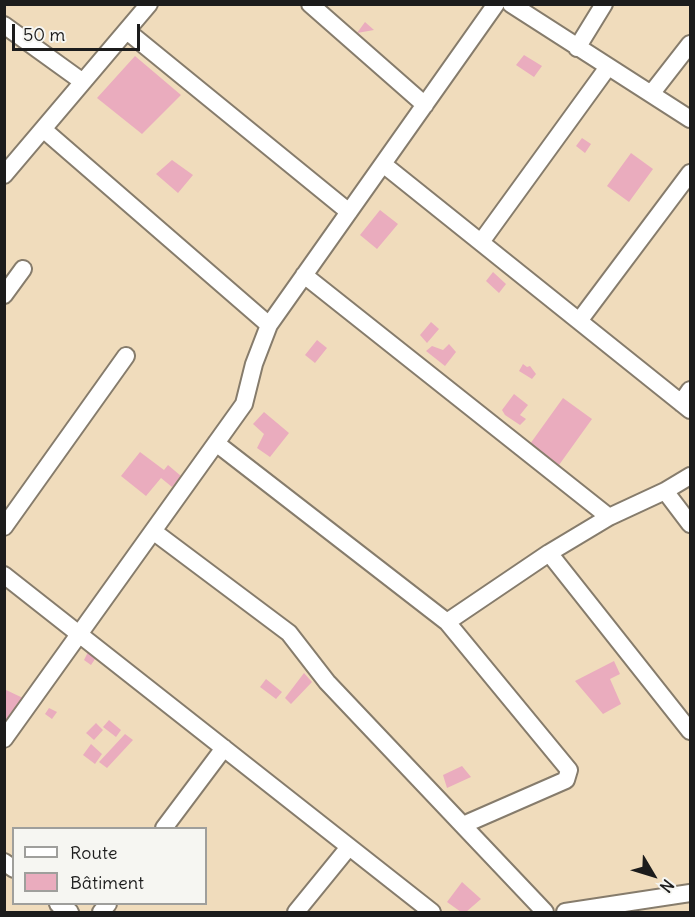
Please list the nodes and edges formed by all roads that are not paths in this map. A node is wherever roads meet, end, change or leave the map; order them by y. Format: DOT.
graph roads {
  1 [pos="149,4"];
  2 [pos="310,4"];
  3 [pos="496,4"];
  4 [pos="511,4"];
  5 [pos="604,4"];
  6 [pos="4,25"];
  7 [pos="127,31"];
  8 [pos="690,44"];
  9 [pos="578,48"];
  10 [pos="608,67"];
  11 [pos="83,82"];
  12 [pos="651,94"];
  13 [pos="425,105"];
  14 [pos="690,119"];
  15 [pos="44,129"];
  16 [pos="383,164"];
  17 [pos="690,173"];
  18 [pos="4,175"];
  19 [pos="349,212"];
  20 [pos="481,242"];
  21 [pos="23,269"];
  22 [pos="304,275"];
  23 [pos="4,295"];
  24 [pos="579,321"];
  25 [pos="268,325"];
  26 [pos="126,356"];
  27 [pos="687,401"];
  28 [pos="216,443"];
  29 [pos="690,476"];
  30 [pos="665,491"];
  31 [pos="609,517"];
  32 [pos="690,524"];
  33 [pos="4,527"];
  34 [pos="153,531"];
  35 [pos="549,553"];
  36 [pos="4,575"];
  37 [pos="447,622"];
  38 [pos="80,634"];
  39 [pos="690,731"];
  40 [pos="4,739"];
  41 [pos="224,748"];
  42 [pos="463,825"];
  43 [pos="165,827"];
  44 [pos="349,847"];
  45 [pos="690,893"];
  46 [pos="576,911"];
  47 [pos="296,912"];
  48 [pos="432,912"];
  49 [pos="545,912"];
  1 -- 7 [label="street"];
  2 -- 13 [label="street"];
  3 -- 13 [label="street"];
  4 -- 9 [label="street"];
  5 -- 9 [label="street"];
  6 -- 11 [label="street"];
  7 -- 11 [label="street"];
  7 -- 19 [label="street"];
  8 -- 12 [label="street"];
  9 -- 10 [label="street"];
  10 -- 12 [label="street"];
  10 -- 20 [label="street"];
  11 -- 15 [label="street"];
  12 -- 14 [label="street"];
  13 -- 16 [label="street"];
  15 -- 18 [label="street"];
  15 -- 25 [label="street"];
  16 -- 19 [label="street"];
  16 -- 20 [label="street"];
  17 -- 24 [label="street"];
  19 -- 22 [label="street"];
  20 -- 24 [label="street"];
  21 -- 23 [label="street"];
  22 -- 25 [label="street"];
  22 -- 31 [label="street"];
  24 -- 27 [label="street"];
  25 -- 28 [label="street"];
  26 -- 33 [label="street"];
  28 -- 34 [label="street"];
  28 -- 37 [label="street"];
  29 -- 30 [label="street"];
  30 -- 31 [label="street"];
  30 -- 32 [label="street"];
  31 -- 35 [label="street"];
  34 -- 38 [label="street"];
  34 -- 42 [label="street"];
  35 -- 37 [label="street"];
  35 -- 39 [label="street"];
  36 -- 38 [label="street"];
  37 -- 42 [label="street"];
  38 -- 40 [label="street"];
  38 -- 41 [label="street"];
  41 -- 43 [label="street"];
  41 -- 44 [label="street"];
  42 -- 49 [label="street"];
  44 -- 47 [label="street"];
  44 -- 48 [label="street"];
  45 -- 46 [label="street"];
}
